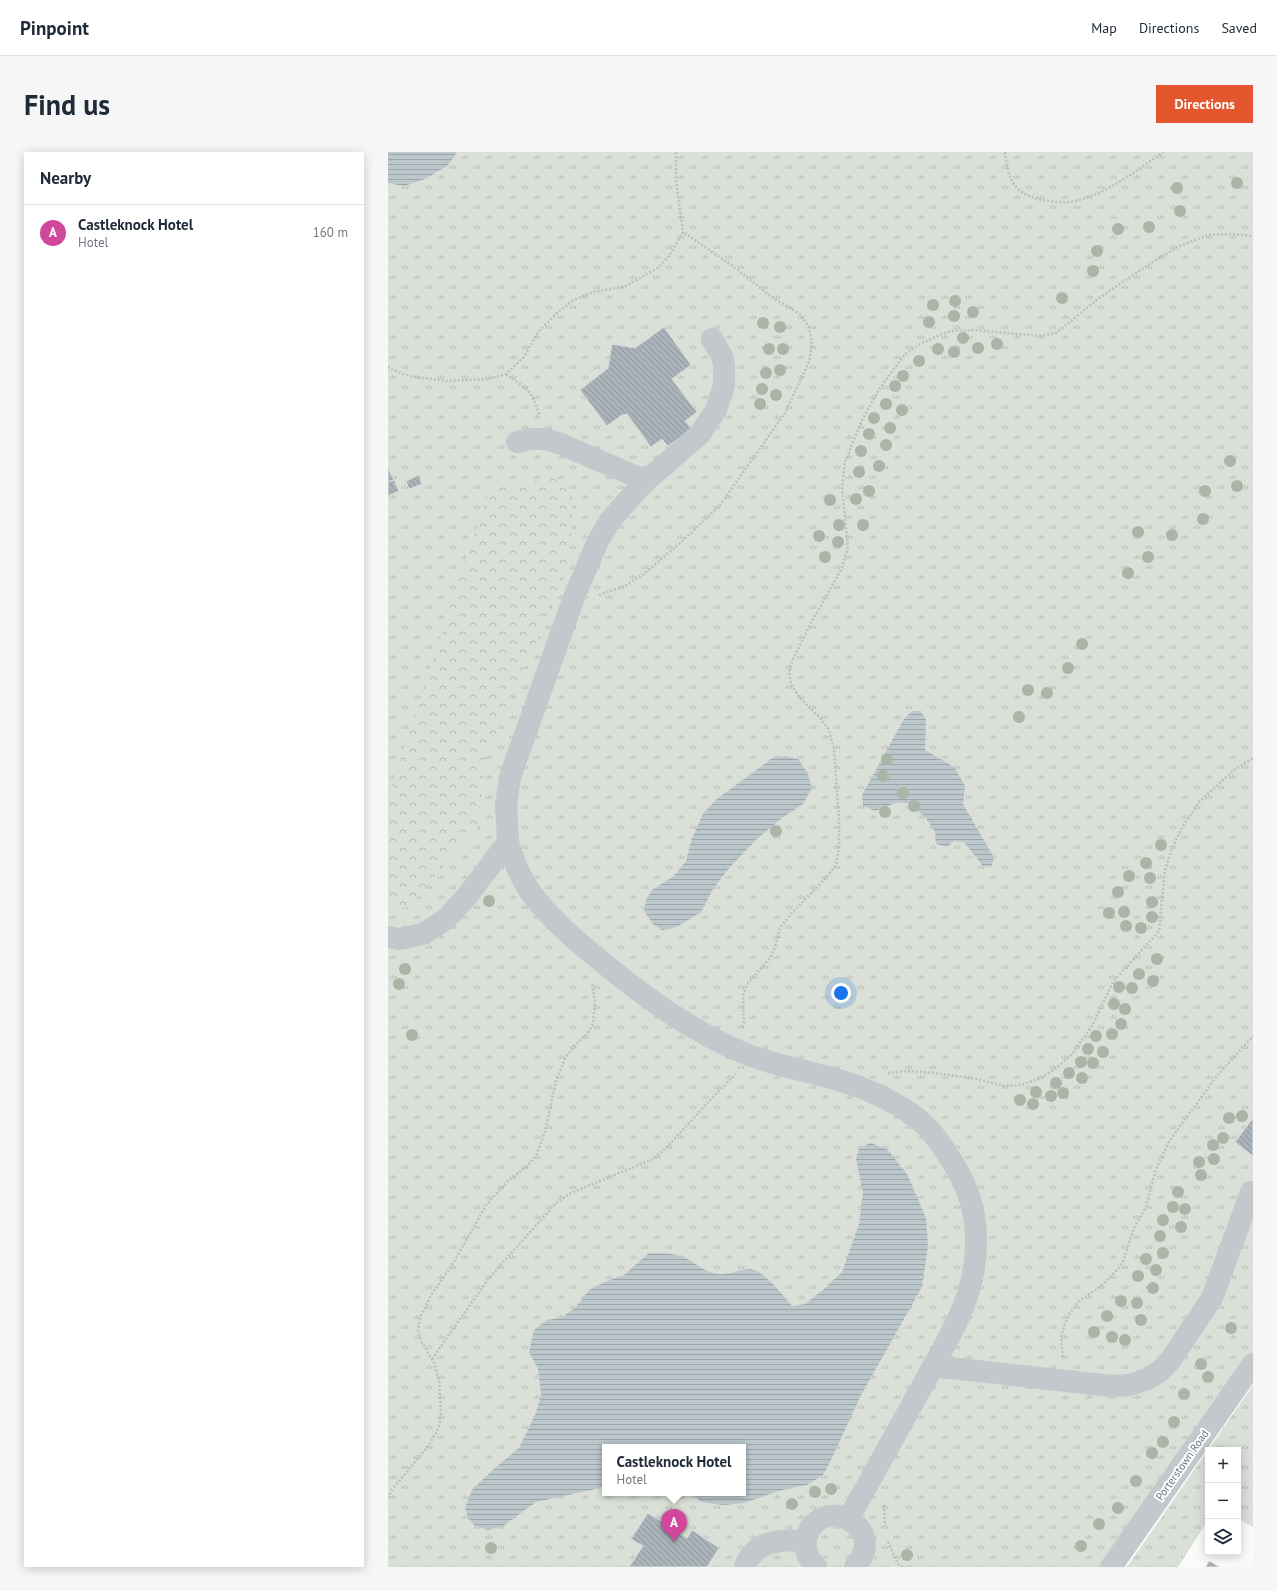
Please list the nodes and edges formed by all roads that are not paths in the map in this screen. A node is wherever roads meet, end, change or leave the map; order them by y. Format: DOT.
graph roads {
  1 [pos="712,338"];
  2 [pos="517,442"];
  3 [pos="646,481"];
  4 [pos="508,842"];
  5 [pos="388,937"];
  6 [pos="1251,1192"];
  7 [pos="1253,1364"];
  8 [pos="933,1366"];
  9 [pos="849,1518"];
  10 [pos="806,1542"];
  11 [pos="862,1565"];
  12 [pos="745,1567"];
  13 [pos="816,1567"];
  14 [pos="1112,1567"];
  1 -- 3 [label="street"];
  2 -- 3 [label="street"];
  3 -- 4 [label="street"];
  4 -- 5 [label="street"];
  4 -- 8 [label="street"];
  6 -- 8 [label="street"];
  7 -- 14 [label="street, Porterstown Road"];
  8 -- 9 [label="street"];
  9 -- 10 [label="street"];
  9 -- 11 [label="street"];
  10 -- 12 [label="street"];
  10 -- 13 [label="street"];
}
